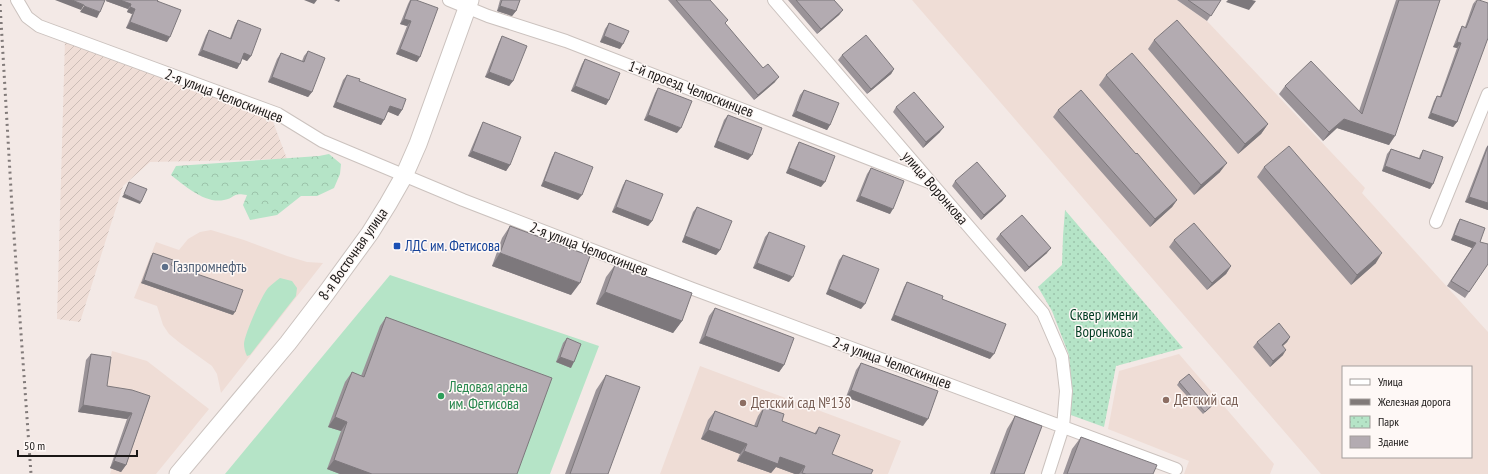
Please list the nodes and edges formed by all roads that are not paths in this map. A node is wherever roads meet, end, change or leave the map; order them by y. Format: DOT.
graph roads {
  1 [pos="449,0"];
  2 [pos="774,0"];
  3 [pos="17,1"];
  4 [pos="468,4"];
  5 [pos="1488,94"];
  6 [pos="404,176"];
  7 [pos="931,182"];
  8 [pos="1436,222"];
  9 [pos="1063,427"];
  10 [pos="1176,469"];
  11 [pos="178,474"];
  12 [pos="1048,474"];
  1 -- 4 [label="street, 1-й проезд Челюскинцев"];
  2 -- 7 [label="street, улица Воронкова"];
  3 -- 6 [label="street, 2-я улица Челюскинцев"];
  4 -- 6 [label="main road, 8-я Восточная улица"];
  4 -- 7 [label="street, 1-й проезд Челюскинцев"];
  5 -- 8 [label="street"];
  6 -- 9 [label="street, 2-я улица Челюскинцев"];
  6 -- 11 [label="main road, 8-я Восточная улица"];
  7 -- 9 [label="street, улица Воронкова"];
  9 -- 10 [label="street, 2-я улица Челюскинцев"];
  9 -- 12 [label="street, улица Воронкова"];
}
